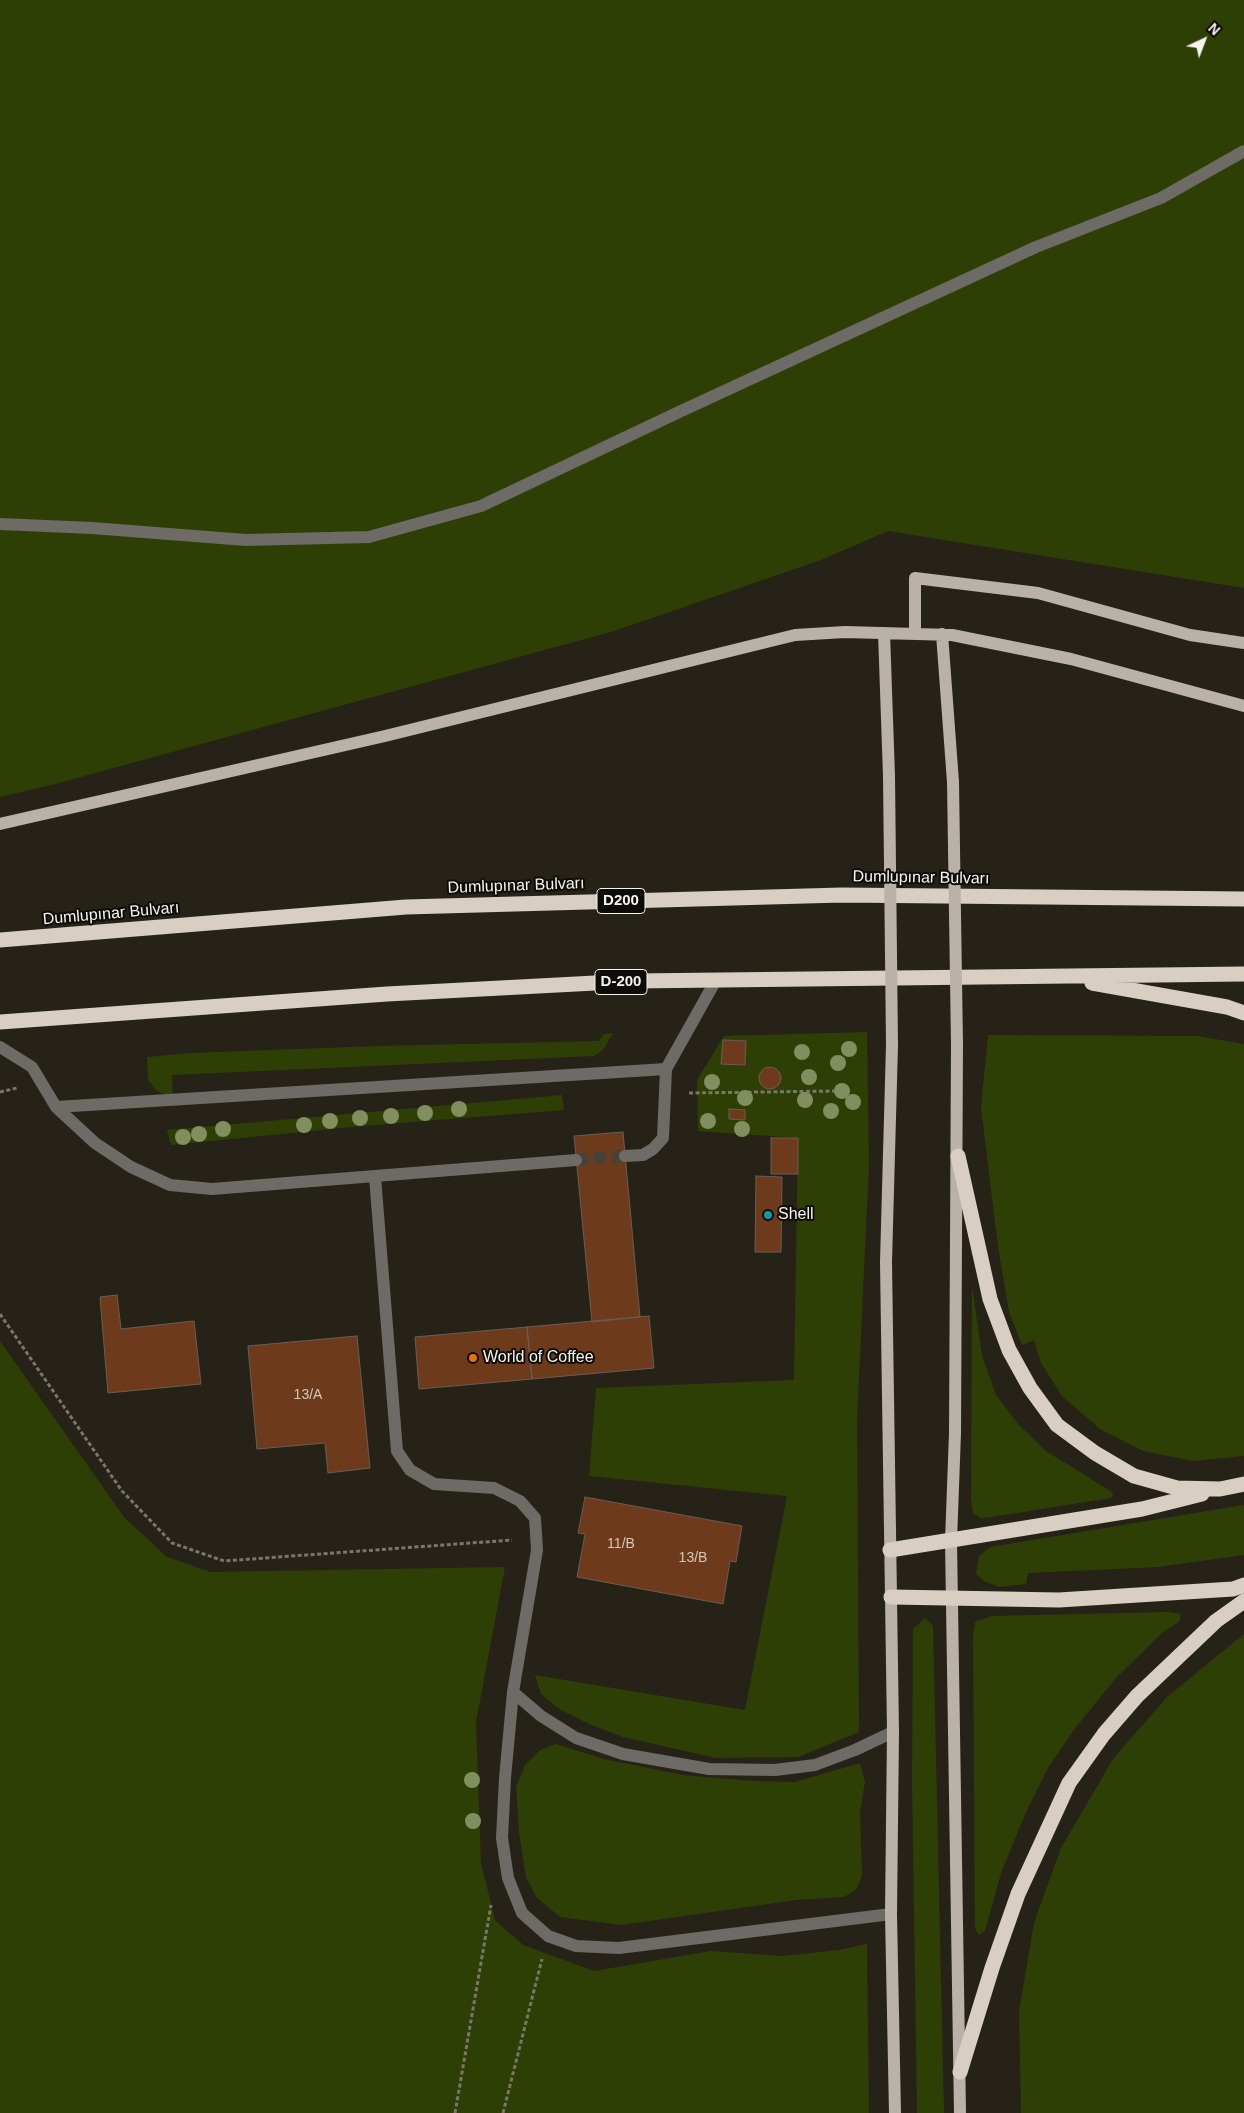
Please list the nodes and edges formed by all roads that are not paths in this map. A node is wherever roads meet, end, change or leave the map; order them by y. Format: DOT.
graph roads {
  1 [pos="1244,151"];
  2 [pos="0,524"];
  3 [pos="884,633"];
  4 [pos="914,633"];
  5 [pos="942,634"];
  6 [pos="1244,643"];
  7 [pos="1244,706"];
  8 [pos="0,824"];
  9 [pos="1244,899"];
  10 [pos="0,940"];
  11 [pos="1244,974"];
  12 [pos="1057,976"];
  13 [pos="716,980"];
  14 [pos="1244,1013"];
  15 [pos="0,1022"];
  16 [pos="0,1048"];
  17 [pos="666,1068"];
  18 [pos="56,1107"];
  19 [pos="625,1156"];
  20 [pos="958,1156"];
  21 [pos="576,1160"];
  22 [pos="375,1177"];
  23 [pos="1244,1484"];
  24 [pos="1220,1489"];
  25 [pos="952,1541"];
  26 [pos="890,1550"];
  27 [pos="1244,1585"];
  28 [pos="891,1597"];
  29 [pos="952,1598"];
  30 [pos="1244,1601"];
  31 [pos="513,1692"];
  32 [pos="893,1732"];
  33 [pos="891,1914"];
  34 [pos="960,2072"];
  35 [pos="895,2113"];
  36 [pos="960,2113"];
  1 -- 2 [label="lane"];
  3 -- 4 [label="main road"];
  3 -- 8 [label="main road"];
  3 -- 26 [label="main road, bridge"];
  4 -- 5 [label="main road"];
  4 -- 6 [label="main road"];
  5 -- 7 [label="main road"];
  5 -- 20 [label="main road, bridge"];
  9 -- 10 [label="highway, Dumlupınar Bulvarı / D200"];
  11 -- 12 [label="highway, D-200"];
  12 -- 13 [label="highway, D-200"];
  12 -- 14 [label="highway"];
  13 -- 15 [label="highway, D-200"];
  13 -- 17 [label="lane"];
  16 -- 18 [label="lane"];
  17 -- 18 [label="lane"];
  17 -- 19 [label="lane"];
  18 -- 22 [label="lane"];
  20 -- 24 [label="highway"];
  20 -- 25 [label="main road"];
  21 -- 22 [label="lane"];
  22 -- 31 [label="lane"];
  23 -- 24 [label="highway"];
  24 -- 25 [label="highway"];
  25 -- 26 [label="highway"];
  25 -- 29 [label="main road"];
  26 -- 28 [label="main road"];
  27 -- 29 [label="highway"];
  28 -- 29 [label="highway"];
  28 -- 32 [label="main road"];
  29 -- 34 [label="main road"];
  30 -- 34 [label="highway"];
  31 -- 32 [label="lane"];
  31 -- 33 [label="lane"];
  32 -- 33 [label="main road"];
  33 -- 35 [label="main road"];
  34 -- 36 [label="main road"];
}
